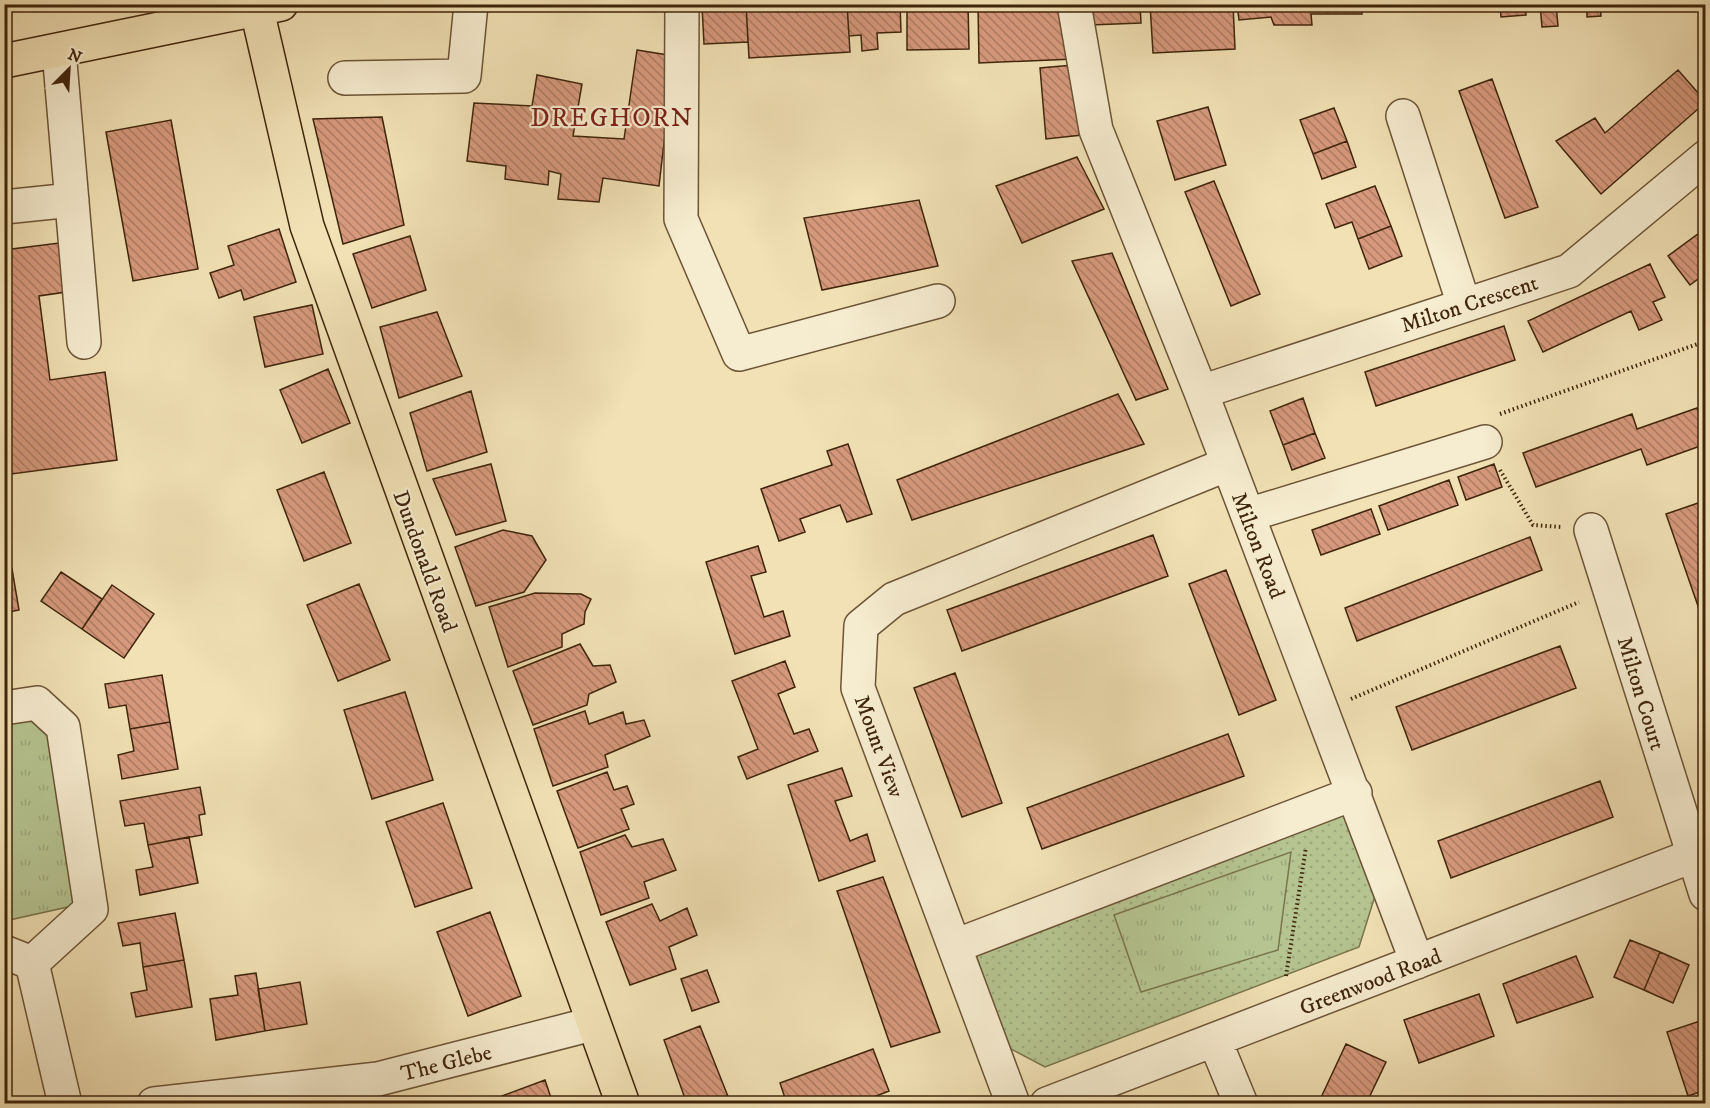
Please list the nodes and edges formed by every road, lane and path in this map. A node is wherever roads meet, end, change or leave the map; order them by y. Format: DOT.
graph roads {
  1 [pos="471,4"];
  2 [pos="682,4"];
  3 [pos="1074,4"];
  4 [pos="265,6"];
  5 [pos="59,51"];
  6 [pos="4,61"];
  7 [pos="345,78"];
  8 [pos="1403,116"];
  9 [pos="1706,157"];
  10 [pos="72,200"];
  11 [pos="4,207"];
  12 [pos="938,301"];
  13 [pos="1464,305"];
  14 [pos="84,342"];
  15 [pos="1706,342"];
  16 [pos="1201,392"];
  17 [pos="1485,442"];
  18 [pos="1228,464"];
  19 [pos="1248,515"];
  20 [pos="1591,530"];
  21 [pos="1609,590"];
  22 [pos="4,708"];
  23 [pos="1323,711"];
  24 [pos="1355,793"];
  25 [pos="1311,810"];
  26 [pos="1692,856"];
  27 [pos="1706,894"];
  28 [pos="955,946"];
  29 [pos="18,958"];
  30 [pos="1417,962"];
  31 [pos="1281,1016"];
  32 [pos="592,1024"];
  33 [pos="1215,1041"];
  34 [pos="65,1104"];
  35 [pos="154,1104"];
  36 [pos="623,1104"];
  37 [pos="1013,1104"];
  38 [pos="1047,1104"];
  39 [pos="1241,1104"];
  1 -- 7 [label="street"];
  2 -- 12 [label="street"];
  3 -- 16 [label="street, Milton Road"];
  4 -- 5 [label="main road"];
  4 -- 32 [label="main road, Dundonald Road"];
  5 -- 6 [label="main road"];
  5 -- 10 [label="street"];
  8 -- 13 [label="street"];
  9 -- 13 [label="street, Milton Crescent"];
  10 -- 11 [label="street"];
  10 -- 14 [label="street"];
  13 -- 16 [label="street, Milton Crescent"];
  15 -- 17 [label="path"];
  16 -- 18 [label="street, Milton Road"];
  17 -- 19 [label="street"];
  17 -- 20 [label="path"];
  18 -- 19 [label="street, Milton Road"];
  18 -- 28 [label="street, Mount View"];
  19 -- 23 [label="street, Milton Road"];
  20 -- 21 [label="street, Milton Court"];
  21 -- 23 [label="path"];
  21 -- 26 [label="street, Milton Court"];
  22 -- 29 [label="street"];
  23 -- 24 [label="street, Milton Road"];
  24 -- 25 [label="street"];
  24 -- 30 [label="street, Milton Road"];
  25 -- 28 [label="street"];
  25 -- 31 [label="path"];
  26 -- 27 [label="street, Milton Court"];
  26 -- 30 [label="street, Greenwood Road"];
  28 -- 37 [label="street, Mount View"];
  29 -- 34 [label="street"];
  30 -- 31 [label="street, Greenwood Road"];
  31 -- 33 [label="street, Greenwood Road"];
  32 -- 35 [label="street, The Glebe"];
  32 -- 36 [label="main road, Dundonald Road"];
  33 -- 38 [label="street, Greenwood Road"];
  33 -- 39 [label="street"];
}
